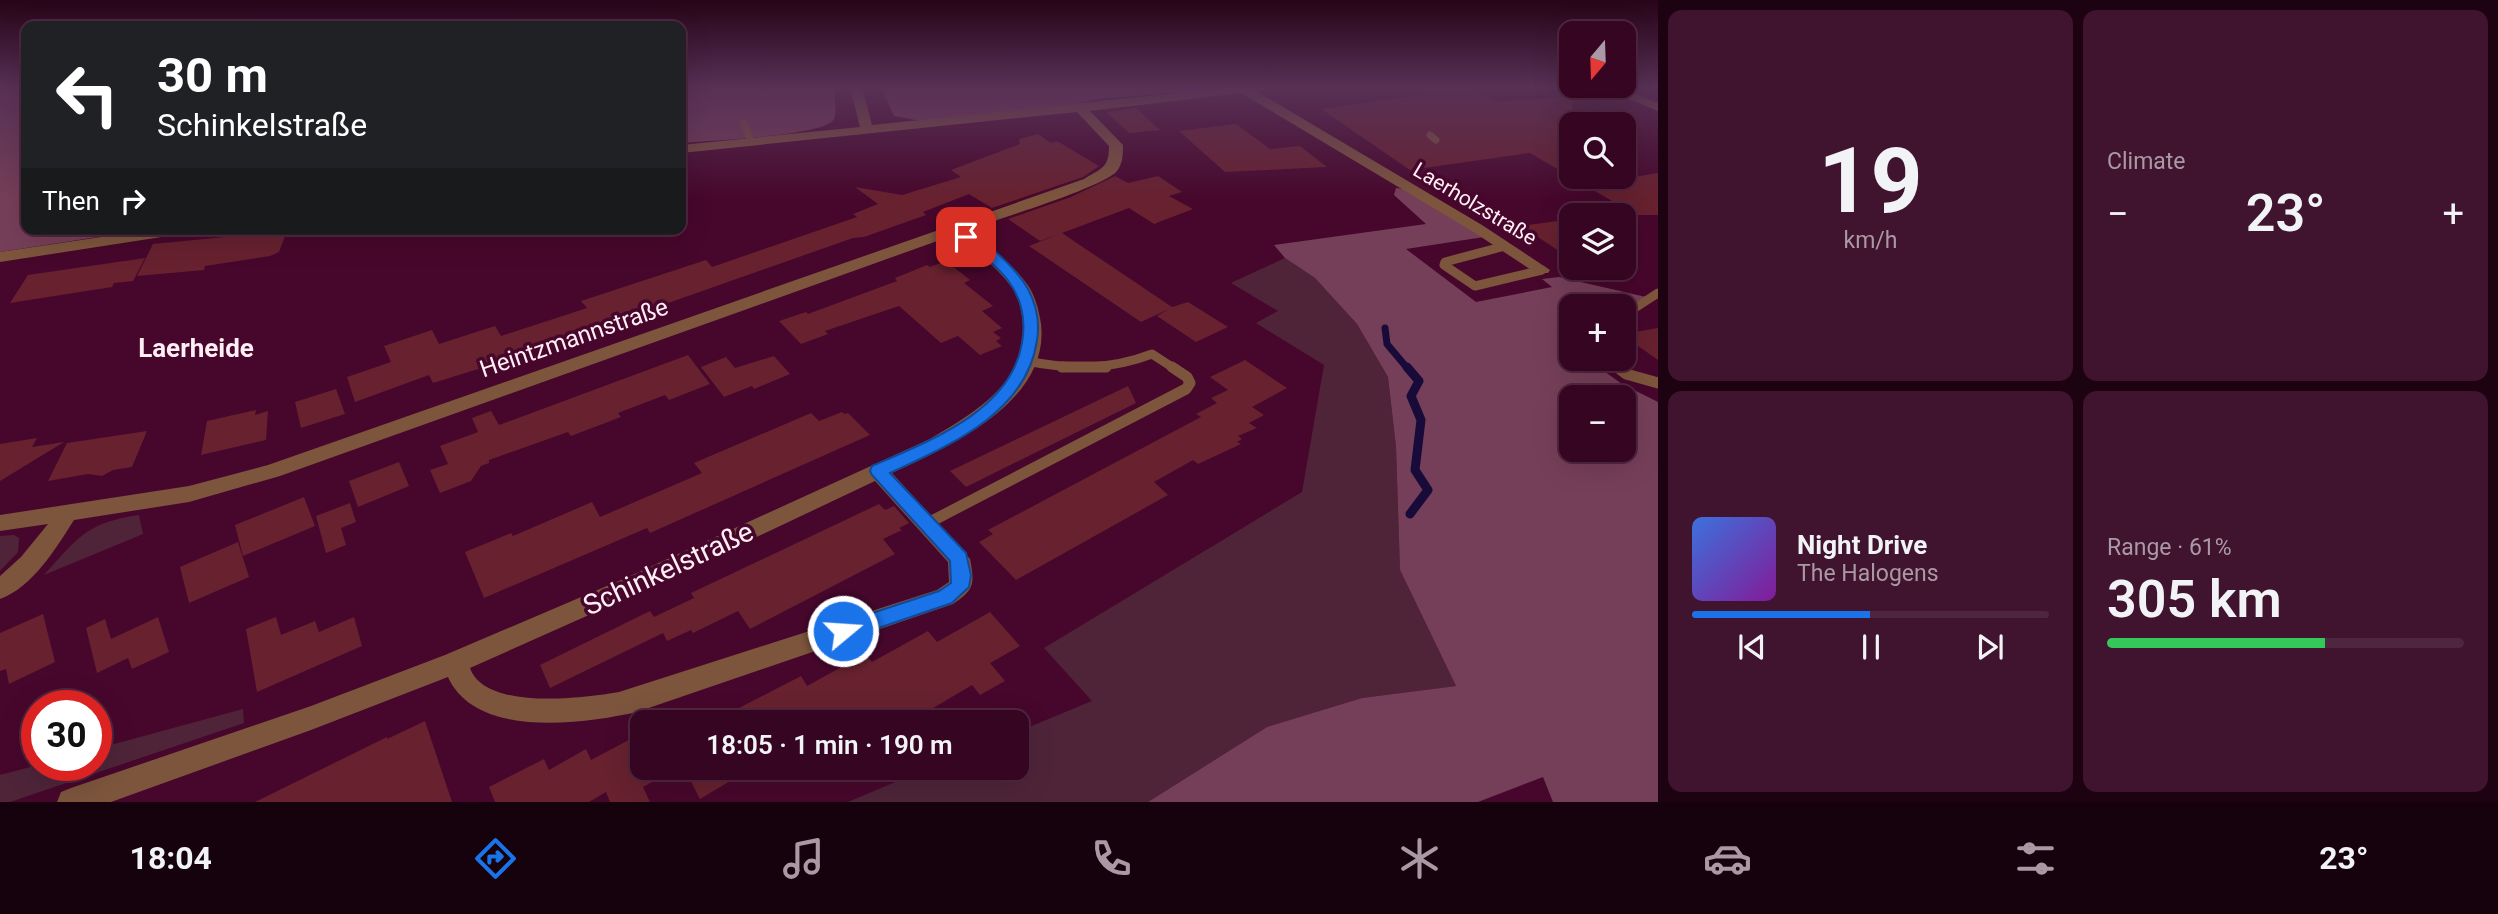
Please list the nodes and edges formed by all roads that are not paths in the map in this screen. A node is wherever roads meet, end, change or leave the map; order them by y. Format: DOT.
graph roads {
  1 [pos="745,124"];
  2 [pos="866,124"];
  3 [pos="921,124"];
  4 [pos="1096,124"];
  5 [pos="1301,124"];
  6 [pos="867,130"];
  7 [pos="751,142"];
  8 [pos="686,148"];
  9 [pos="956,229"];
  10 [pos="142,235"];
  11 [pos="1505,246"];
  12 [pos="0,257"];
  13 [pos="1542,270"];
  14 [pos="1658,293"];
  15 [pos="1636,307"];
  16 [pos="1027,361"];
  17 [pos="1622,371"];
  18 [pos="1658,383"];
  19 [pos="878,471"];
  20 [pos="67,513"];
  21 [pos="0,523"];
  22 [pos="928,523"];
  23 [pos="0,589"];
  24 [pos="456,663"];
  25 [pos="71,802"];
  1 -- 7 [label="lane"];
  2 -- 6 [label="street"];
  3 -- 6 [label="street"];
  4 -- 9 [label="street, Heintzmannstraße"];
  5 -- 11 [label="street, Laerholzstraße"];
  6 -- 7 [label="street"];
  7 -- 8 [label="street"];
  9 -- 16 [label="street, Schinkelstraße"];
  9 -- 20 [label="street, Heintzmannstraße"];
  10 -- 12 [label="street"];
  11 -- 13 [label="street, Laerholzstraße"];
  11 -- 13 [label="lane"];
  14 -- 15 [label="lane"];
  16 -- 19 [label="street, Schinkelstraße"];
  16 -- 22 [label="lane"];
  17 -- 18 [label="lane"];
  19 -- 22 [label="street"];
  19 -- 24 [label="street, Schinkelstraße"];
  20 -- 21 [label="street, Heintzmannstraße"];
  20 -- 23 [label="street"];
  22 -- 24 [label="street"];
  24 -- 25 [label="street, Schinkelstraße"];
}
